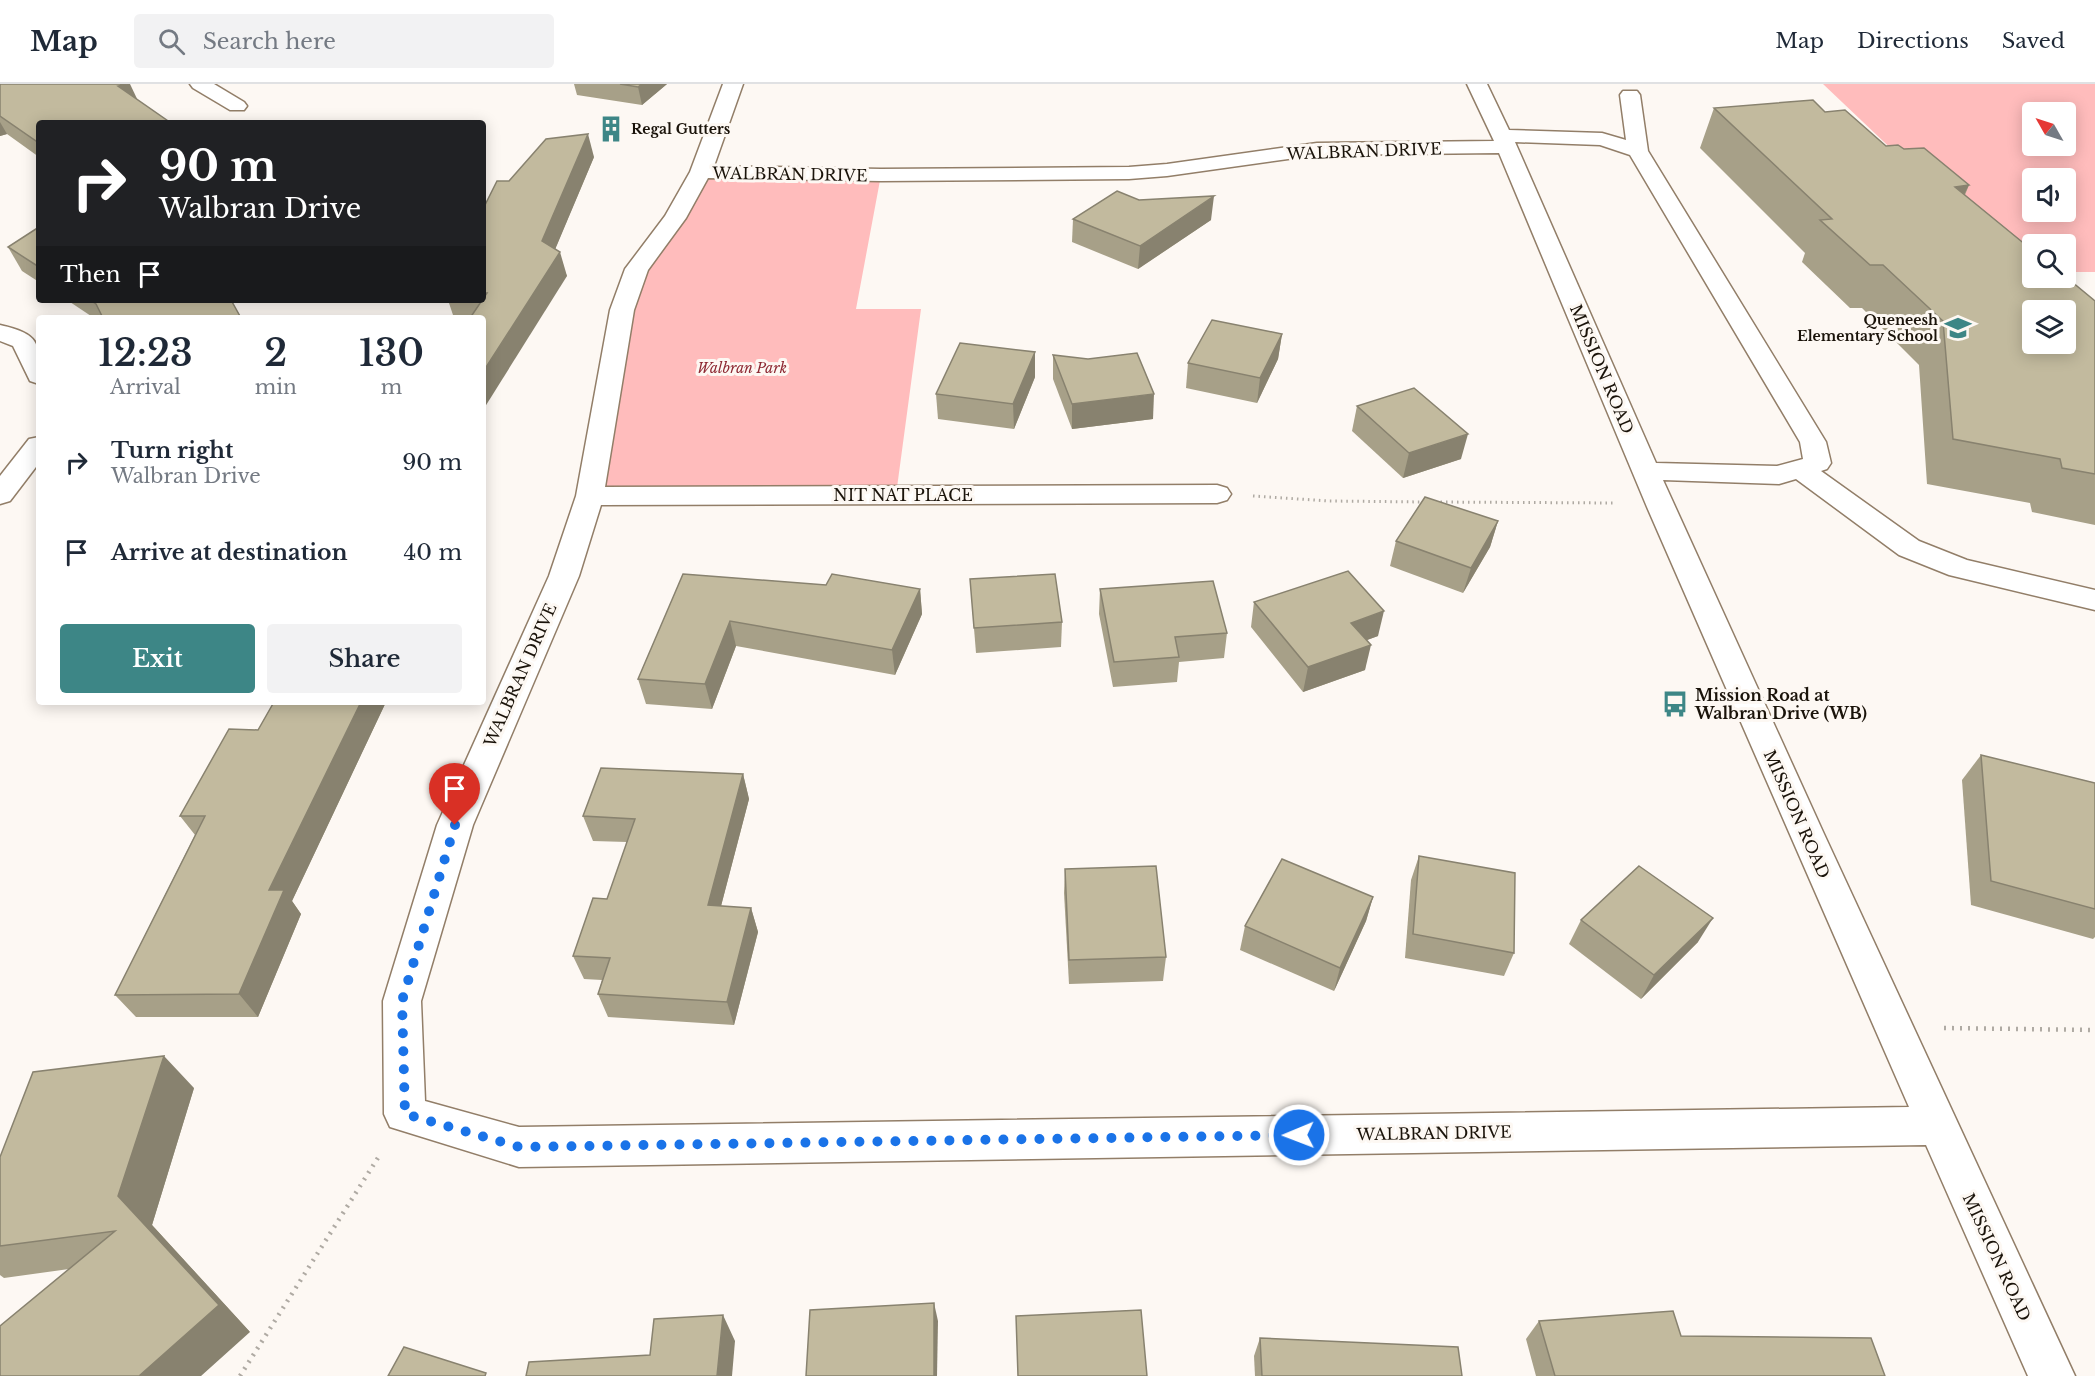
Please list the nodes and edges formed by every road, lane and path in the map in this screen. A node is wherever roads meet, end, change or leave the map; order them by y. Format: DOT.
graph roads {
  1 [pos="200,84"];
  2 [pos="733,84"];
  3 [pos="1477,84"];
  4 [pos="237,106"];
  5 [pos="1602,140"];
  6 [pos="1505,142"];
  7 [pos="1638,151"];
  8 [pos="701,172"];
  9 [pos="0,332"];
  10 [pos="36,369"];
  11 [pos="36,449"];
  12 [pos="1801,469"];
  13 [pos="1646,471"];
  14 [pos="1217,494"];
  15 [pos="0,495"];
  16 [pos="590,496"];
  17 [pos="1660,504"];
  18 [pos="2095,600"];
  19 [pos="1892,1027"];
  20 [pos="2095,1030"];
  21 [pos="405,1114"];
  22 [pos="1937,1126"];
  23 [pos="240,1376"];
  24 [pos="2052,1376"];
  1 -- 4 [label="street"];
  2 -- 8 [label="street"];
  3 -- 6 [label="street, MISSION ROAD"];
  5 -- 6 [label="street, WALBRAN DRIVE"];
  5 -- 7 [label="street, WALBRAN DRIVE"];
  5 -- 7 [label="street"];
  6 -- 8 [label="street, WALBRAN DRIVE"];
  6 -- 13 [label="street, MISSION ROAD"];
  7 -- 12 [label="street"];
  8 -- 16 [label="street, WALBRAN DRIVE"];
  9 -- 10 [label="street"];
  11 -- 15 [label="street"];
  12 -- 13 [label="street"];
  12 -- 18 [label="street"];
  13 -- 17 [label="street, MISSION ROAD"];
  14 -- 16 [label="street, NIT NAT PLACE"];
  14 -- 17 [label="path"];
  16 -- 21 [label="street, WALBRAN DRIVE"];
  17 -- 19 [label="street, MISSION ROAD"];
  19 -- 20 [label="path"];
  19 -- 22 [label="street, MISSION ROAD"];
  21 -- 22 [label="street, WALBRAN DRIVE"];
  21 -- 23 [label="path"];
  22 -- 24 [label="street, MISSION ROAD"];
}
